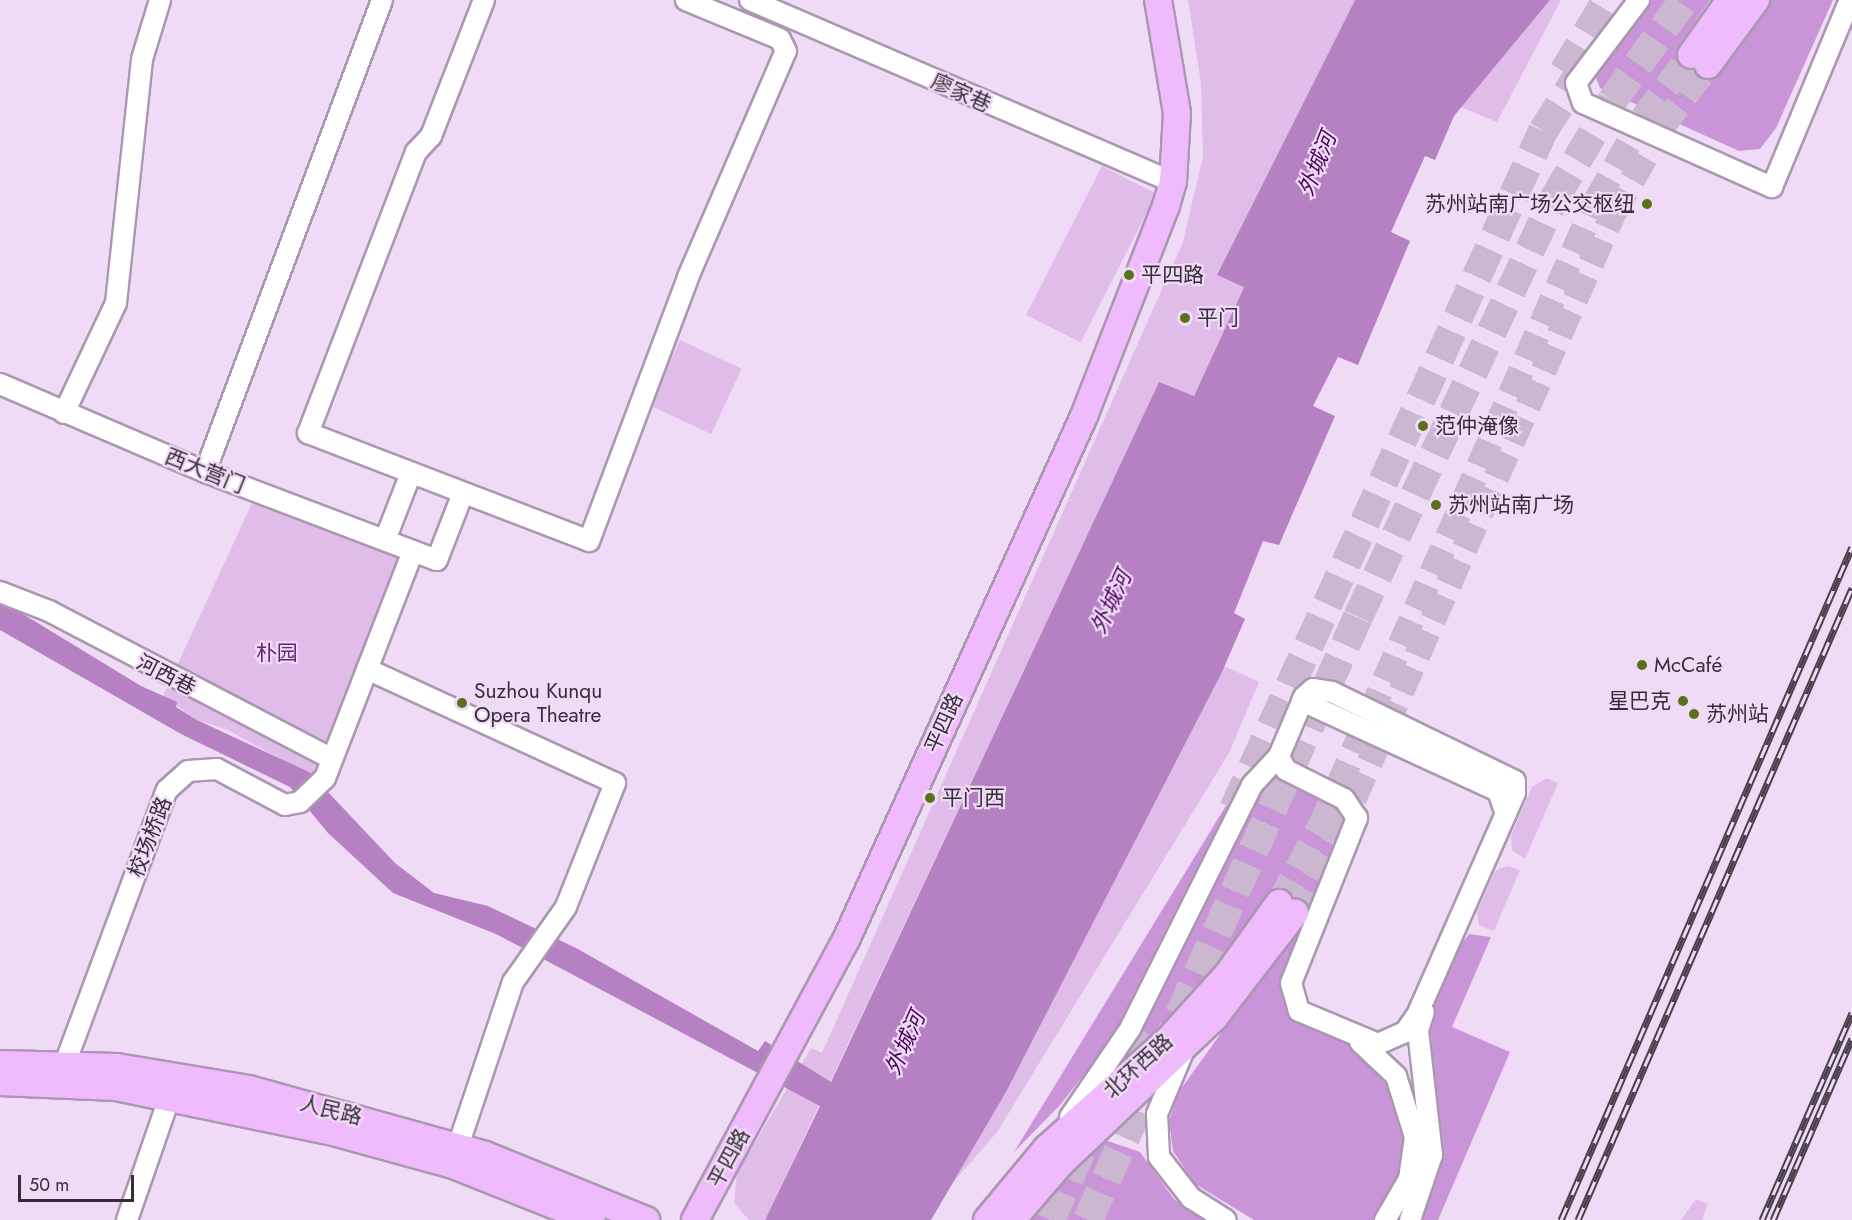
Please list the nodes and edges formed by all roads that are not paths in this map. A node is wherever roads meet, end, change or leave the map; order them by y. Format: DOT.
graph roads {
  1 [pos="160,0"];
  2 [pos="382,0"];
  3 [pos="484,0"];
  4 [pos="686,0"];
  5 [pos="750,0"];
  6 [pos="1158,0"];
  7 [pos="1638,0"];
  8 [pos="1730,0"];
  9 [pos="1756,0"];
  10 [pos="1850,0"];
  11 [pos="1173,182"];
  12 [pos="0,384"];
  13 [pos="64,413"];
  14 [pos="206,472"];
  15 [pos="411,472"];
  16 [pos="463,493"];
  17 [pos="385,540"];
  18 [pos="413,551"];
  19 [pos="0,592"];
  20 [pos="367,669"];
  21 [pos="1279,756"];
  22 [pos="328,769"];
  23 [pos="1431,989"];
  24 [pos="1350,1037"];
  25 [pos="1184,1050"];
  26 [pos="0,1064"];
  27 [pos="61,1073"];
  28 [pos="0,1082"];
  29 [pos="170,1096"];
  30 [pos="1051,1144"];
  31 [pos="458,1146"];
  32 [pos="127,1220"];
  33 [pos="591,1220"];
  34 [pos="646,1220"];
  35 [pos="695,1220"];
  36 [pos="987,1220"];
  37 [pos="1012,1220"];
  38 [pos="1226,1220"];
  39 [pos="1384,1220"];
  40 [pos="1410,1220"];
  1 -- 13 [label="street"];
  2 -- 14 [label="street"];
  3 -- 15 [label="street"];
  4 -- 16 [label="street"];
  5 -- 11 [label="street, 廖家巷"];
  6 -- 11 [label="main road, 平四路"];
  7 -- 10 [label="street"];
  8 -- 9 [label="main road"];
  11 -- 35 [label="main road, 平四路"];
  12 -- 13 [label="street, 西大营门"];
  13 -- 14 [label="street, 西大营门"];
  14 -- 17 [label="street, 西大营门"];
  15 -- 16 [label="street"];
  15 -- 17 [label="street"];
  16 -- 18 [label="street, 西大营门"];
  17 -- 18 [label="street, 西大营门"];
  18 -- 20 [label="street, 校场桥路"];
  19 -- 22 [label="street, 河西巷"];
  20 -- 22 [label="street, 校场桥路"];
  20 -- 31 [label="street"];
  21 -- 23 [label="street"];
  21 -- 24 [label="street"];
  21 -- 30 [label="street"];
  22 -- 27 [label="street, 校场桥路"];
  23 -- 24 [label="street"];
  23 -- 40 [label="street"];
  24 -- 39 [label="street"];
  25 -- 30 [label="main road, 北环西路"];
  25 -- 37 [label="main road, 北环西路"];
  25 -- 38 [label="street"];
  26 -- 27 [label="main road, 人民路"];
  27 -- 28 [label="main road, 人民路"];
  27 -- 29 [label="main road, 人民路"];
  27 -- 31 [label="main road, 人民路"];
  29 -- 32 [label="street"];
  29 -- 33 [label="main road, 人民路"];
  30 -- 36 [label="main road, 北环西路"];
  31 -- 34 [label="main road, 人民路"];
}
